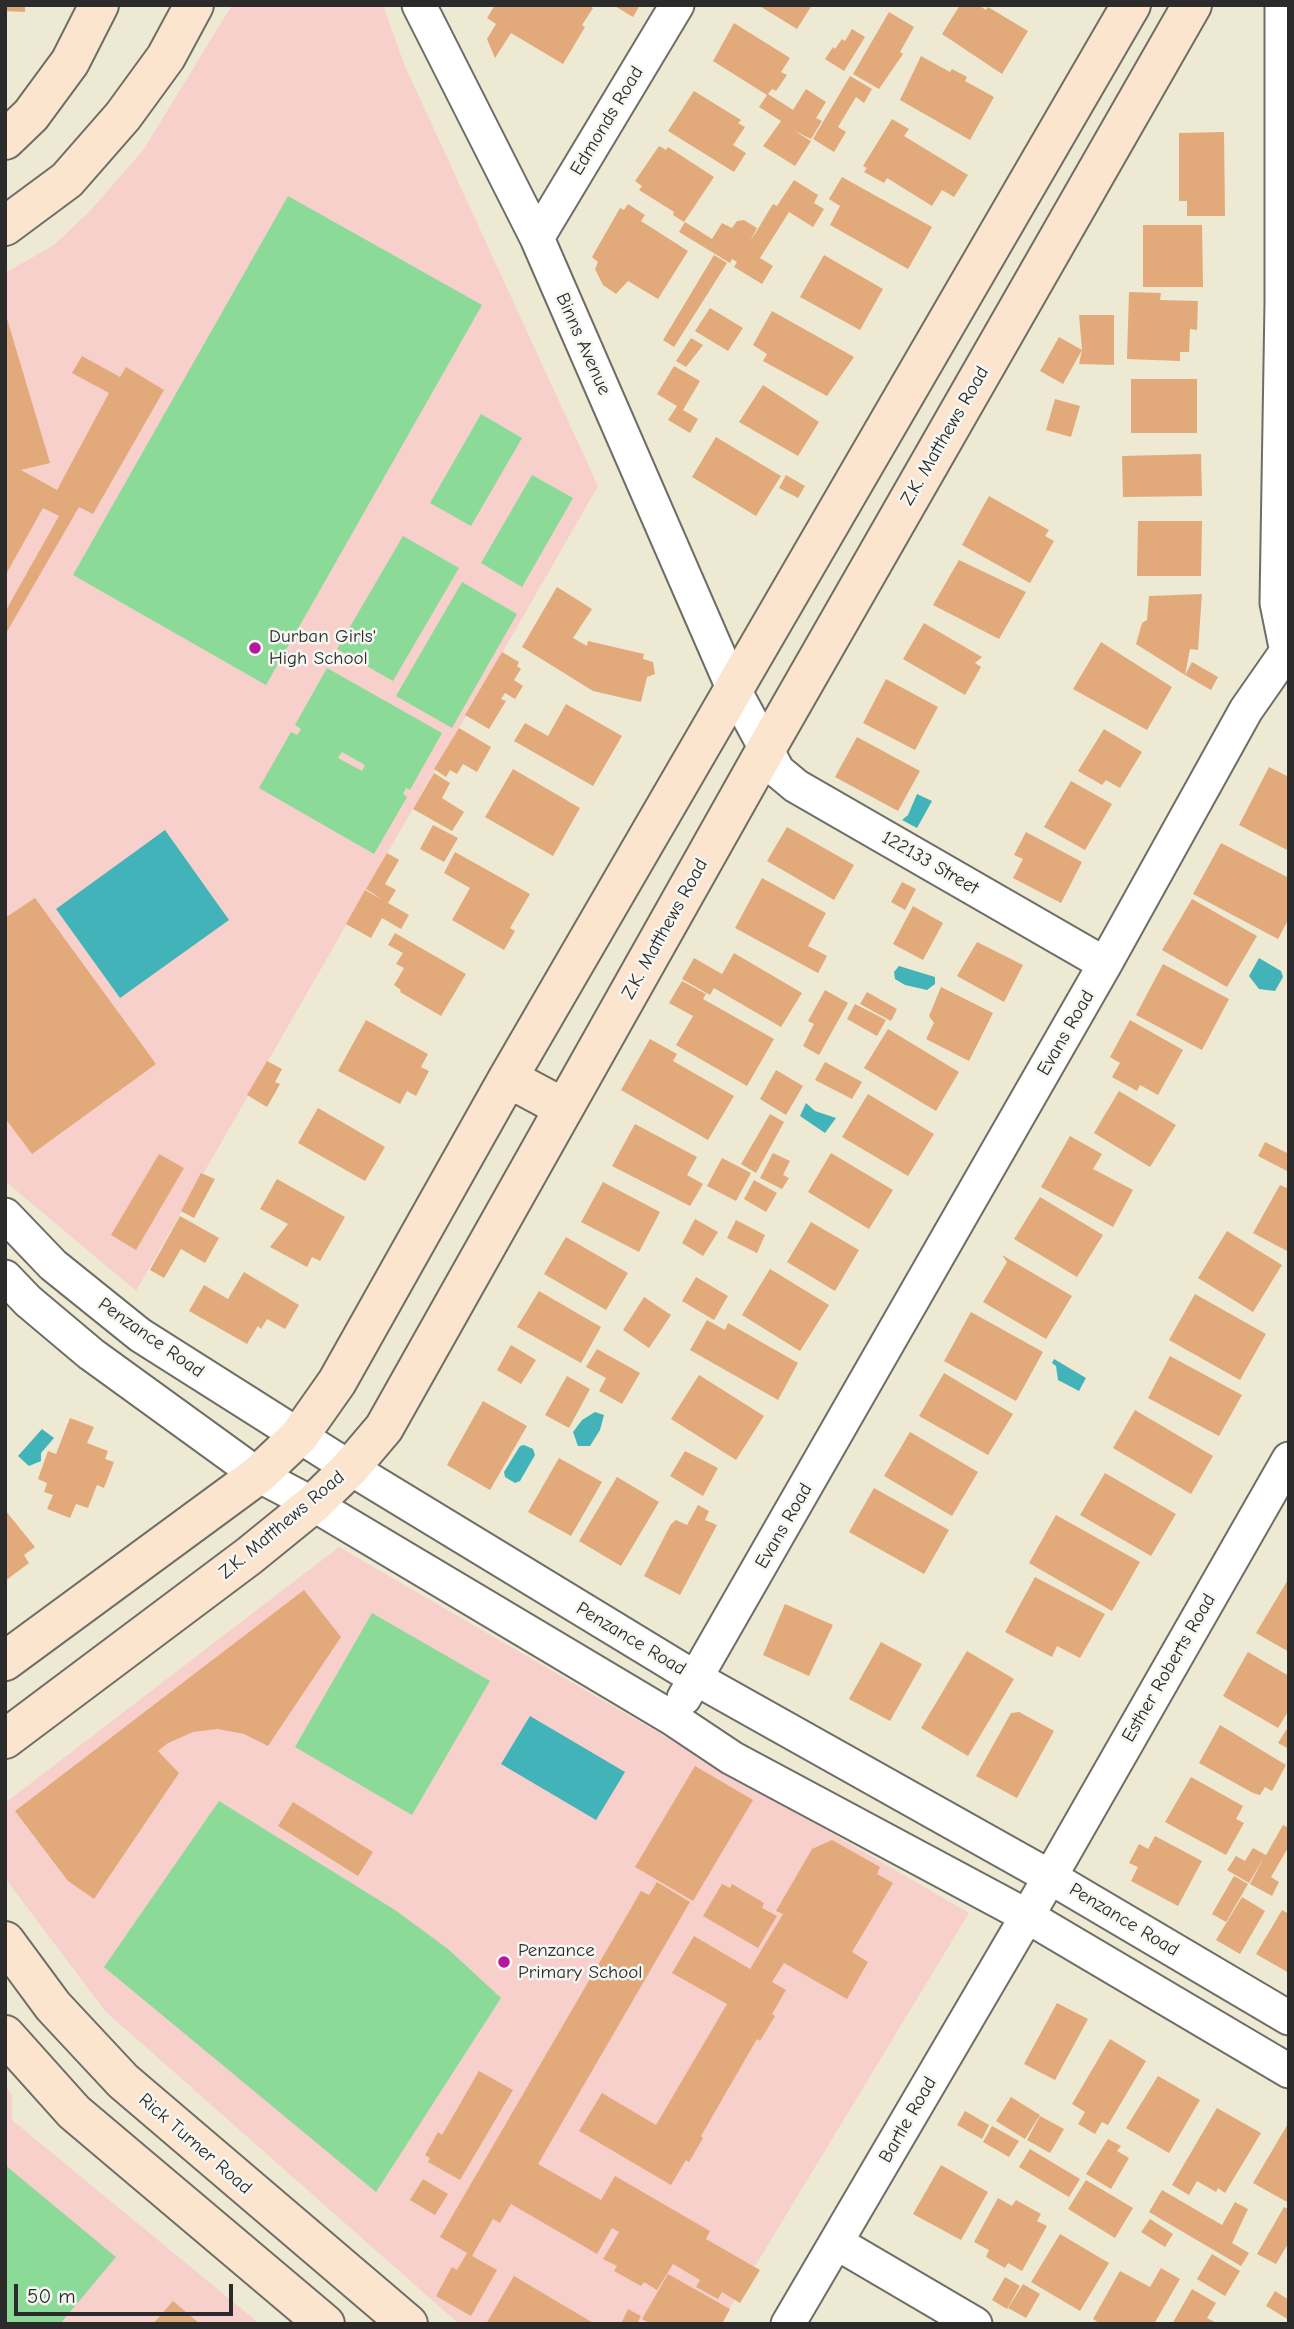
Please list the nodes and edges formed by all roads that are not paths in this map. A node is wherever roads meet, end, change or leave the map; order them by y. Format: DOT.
graph roads {
  1 [pos="99,5"];
  2 [pos="194,5"];
  3 [pos="419,5"];
  4 [pos="677,5"];
  5 [pos="1132,5"];
  6 [pos="1192,5"];
  7 [pos="1282,5"];
  8 [pos="5,140"];
  9 [pos="5,226"];
  10 [pos="537,238"];
  11 [pos="1285,302"];
  12 [pos="894,413"];
  13 [pos="942,441"];
  14 [pos="1287,658"];
  15 [pos="733,688"];
  16 [pos="765,751"];
  17 [pos="1105,964"];
  18 [pos="508,1078"];
  19 [pos="564,1108"];
  20 [pos="6,1218"];
  21 [pos="5,1277"];
  22 [pos="299,1436"];
  23 [pos="1289,1459"];
  24 [pos="350,1468"];
  25 [pos="258,1475"];
  26 [pos="313,1504"];
  27 [pos="5,1661"];
  28 [pos="697,1679"];
  29 [pos="672,1717"];
  30 [pos="5,1739"];
  31 [pos="1050,1877"];
  32 [pos="1025,1915"];
  33 [pos="5,1941"];
  34 [pos="1289,2018"];
  35 [pos="5,2035"];
  36 [pos="1289,2071"];
  37 [pos="837,2243"];
  38 [pos="325,2324"];
  39 [pos="408,2324"];
  40 [pos="788,2324"];
  41 [pos="975,2324"];
  1 -- 8 [label="street"];
  2 -- 9 [label="street"];
  3 -- 10 [label="street, Binns Avenue"];
  4 -- 10 [label="street, Edmonds Road"];
  5 -- 12 [label="street"];
  6 -- 13 [label="street, Z.K. Matthews Road"];
  7 -- 11 [label="street, Evans Road"];
  10 -- 15 [label="street, Binns Avenue"];
  11 -- 14 [label="street, Evans Road"];
  12 -- 13 [label="street"];
  12 -- 15 [label="street"];
  13 -- 16 [label="street, Z.K. Matthews Road"];
  14 -- 17 [label="street, Evans Road"];
  15 -- 16 [label="street, Binns Avenue"];
  15 -- 18 [label="street"];
  16 -- 17 [label="street, 122133 Street"];
  16 -- 19 [label="street, Z.K. Matthews Road"];
  17 -- 28 [label="street, Evans Road"];
  18 -- 19 [label="street"];
  18 -- 22 [label="street"];
  19 -- 24 [label="street, Z.K. Matthews Road"];
  20 -- 22 [label="street, Penzance Road"];
  21 -- 25 [label="street"];
  22 -- 24 [label="street, Penzance Road"];
  22 -- 25 [label="street"];
  23 -- 31 [label="street, Esther Roberts Road"];
  24 -- 26 [label="street, Z.K. Matthews Road"];
  24 -- 28 [label="street, Penzance Road"];
  25 -- 26 [label="street"];
  25 -- 27 [label="street"];
  26 -- 29 [label="street"];
  26 -- 30 [label="street, Z.K. Matthews Road"];
  28 -- 29 [label="street, Evans Road"];
  28 -- 31 [label="street, Penzance Road"];
  29 -- 32 [label="street"];
  31 -- 32 [label="street, Esther Roberts Road"];
  31 -- 34 [label="street, Penzance Road"];
  32 -- 36 [label="street"];
  32 -- 37 [label="street, Bartle Road"];
  33 -- 39 [label="street, Rick Turner Road"];
  35 -- 38 [label="street"];
  37 -- 40 [label="street, Bartle Road"];
  37 -- 41 [label="street"];
}
